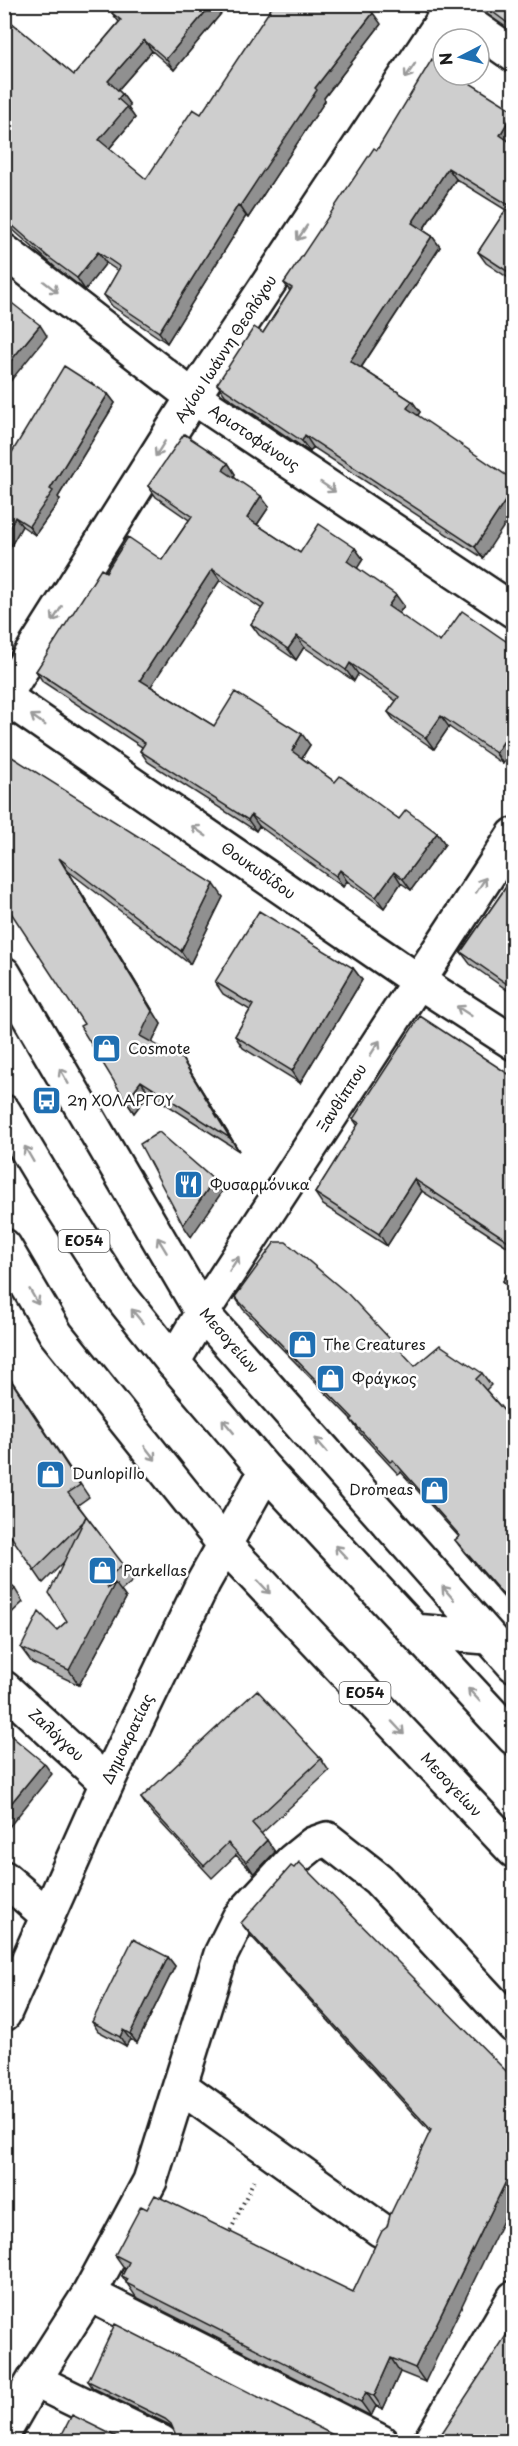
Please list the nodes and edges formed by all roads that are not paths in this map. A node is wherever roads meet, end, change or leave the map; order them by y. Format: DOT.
graph roads {
  1 [pos="448,7"];
  2 [pos="513,55"];
  3 [pos="4,251"];
  4 [pos="193,397"];
  5 [pos="513,611"];
  6 [pos="5,697"];
  7 [pos="513,835"];
  8 [pos="4,974"];
  9 [pos="418,981"];
  10 [pos="513,1043"];
  11 [pos="4,1112"];
  12 [pos="4,1246"];
  13 [pos="202,1313"];
  14 [pos="173,1362"];
  15 [pos="266,1471"];
  16 [pos="224,1544"];
  17 [pos="414,1631"];
  18 [pos="486,1637"];
  19 [pos="513,1665"];
  20 [pos="4,1688"];
  21 [pos="513,1738"];
  22 [pos="107,1783"];
  23 [pos="511,1841"];
  24 [pos="4,1878"];
  25 [pos="48,1916"];
  26 [pos="4,2014"];
  27 [pos="513,2026"];
  28 [pos="180,2086"];
  29 [pos="381,2230"];
  30 [pos="89,2294"];
  31 [pos="513,2298"];
  32 [pos="34,2380"];
  33 [pos="4,2432"];
  34 [pos="161,2442"];
  35 [pos="381,2442"];
  36 [pos="430,2442"];
  1 -- 2 [label="street"];
  1 -- 4 [label="street, Αγίου Ιωάννη Θεολόγου, one-way"];
  3 -- 4 [label="street, Αριστοφάνους, one-way"];
  4 -- 5 [label="street, Αριστοφάνους, one-way"];
  4 -- 6 [label="street, Αγίου Ιωάννη Θεολόγου, one-way"];
  9 -- 6 [label="street, Θουκυδίδου, one-way"];
  9 -- 7 [label="street, Ξανθίππου, one-way"];
  13 -- 8 [label="street, Μεσογείων, one-way"];
  10 -- 9 [label="street, Θουκυδίδου, one-way"];
  13 -- 9 [label="street, Ξανθίππου, one-way"];
  14 -- 11 [label="street, ΕΟ54, one-way"];
  12 -- 16 [label="street, Μεσογείων / ΕΟ54, one-way"];
  13 -- 14 [label="street, Ξανθίππου"];
  18 -- 13 [label="street, Μεσογείων, one-way"];
  15 -- 14 [label="street, ΕΟ54, one-way"];
  15 -- 16 [label="street, Δημοκρατίας"];
  17 -- 15 [label="street, ΕΟ54, one-way"];
  16 -- 22 [label="street, Δημοκρατίας"];
  16 -- 23 [label="street, Μεσογείων / ΕΟ54, one-way"];
  17 -- 18 [label="street"];
  21 -- 17 [label="street, ΕΟ54, one-way"];
  18 -- 19 [label="street, Μεσογείων"];
  20 -- 22 [label="street, Ζαλόγγου"];
  22 -- 25 [label="street, Δημοκρατίας"];
  24 -- 25 [label="street"];
  25 -- 26 [label="street, Δημοκρατίας"];
  27 -- 28 [label="street"];
  28 -- 29 [label="street"];
  28 -- 30 [label="street"];
  30 -- 32 [label="street"];
  30 -- 35 [label="street"];
  31 -- 36 [label="street"];
  32 -- 33 [label="street"];
  32 -- 34 [label="street"];
}
